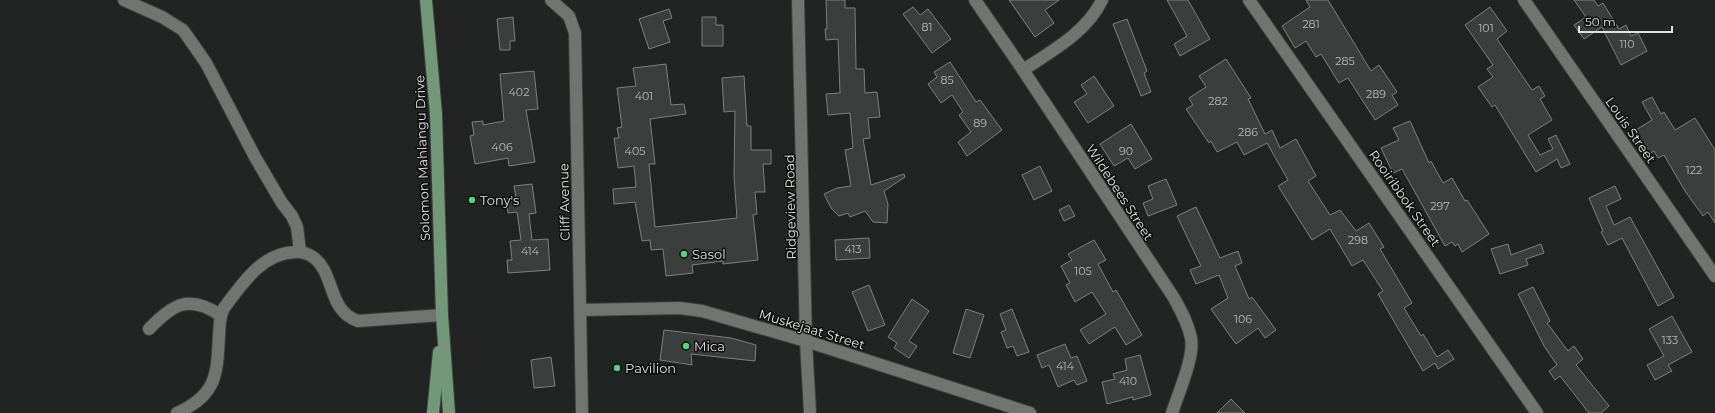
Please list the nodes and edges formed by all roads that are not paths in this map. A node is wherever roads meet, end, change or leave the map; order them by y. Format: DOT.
graph roads {
  1 [pos="124,0"];
  2 [pos="426,0"];
  3 [pos="551,0"];
  4 [pos="798,0"];
  5 [pos="975,0"];
  6 [pos="1102,0"];
  7 [pos="1249,0"];
  8 [pos="1524,0"];
  9 [pos="1024,70"];
  10 [pos="300,251"];
  11 [pos="1715,276"];
  12 [pos="580,310"];
  13 [pos="220,315"];
  14 [pos="442,315"];
  15 [pos="150,329"];
  16 [pos="806,341"];
  17 [pos="177,413"];
  18 [pos="433,413"];
  19 [pos="449,413"];
  20 [pos="582,413"];
  21 [pos="810,413"];
  22 [pos="1030,413"];
  23 [pos="1172,413"];
  24 [pos="1537,413"];
  1 -- 10 [label="street"];
  2 -- 14 [label="main road, Solomon Mahlangu Drive"];
  3 -- 12 [label="street, Cliff Avenue"];
  4 -- 16 [label="street, Ridgeview Road"];
  5 -- 9 [label="street, Wildebees Street"];
  6 -- 9 [label="street"];
  7 -- 24 [label="street, Rooiribbok Street"];
  8 -- 11 [label="street, Louis Street"];
  9 -- 23 [label="street, Wildebees Street"];
  10 -- 13 [label="street"];
  10 -- 14 [label="street"];
  12 -- 16 [label="street, Muskejaat Street"];
  12 -- 20 [label="street, Cliff Avenue"];
  13 -- 15 [label="street"];
  13 -- 17 [label="street"];
  14 -- 18 [label="main road, Solomon Mahlangu Drive"];
  14 -- 19 [label="main road, Solomon Mahlangu Drive"];
  16 -- 21 [label="street, Ridgeview Road"];
  16 -- 22 [label="street, Muskejaat Street"];
}
